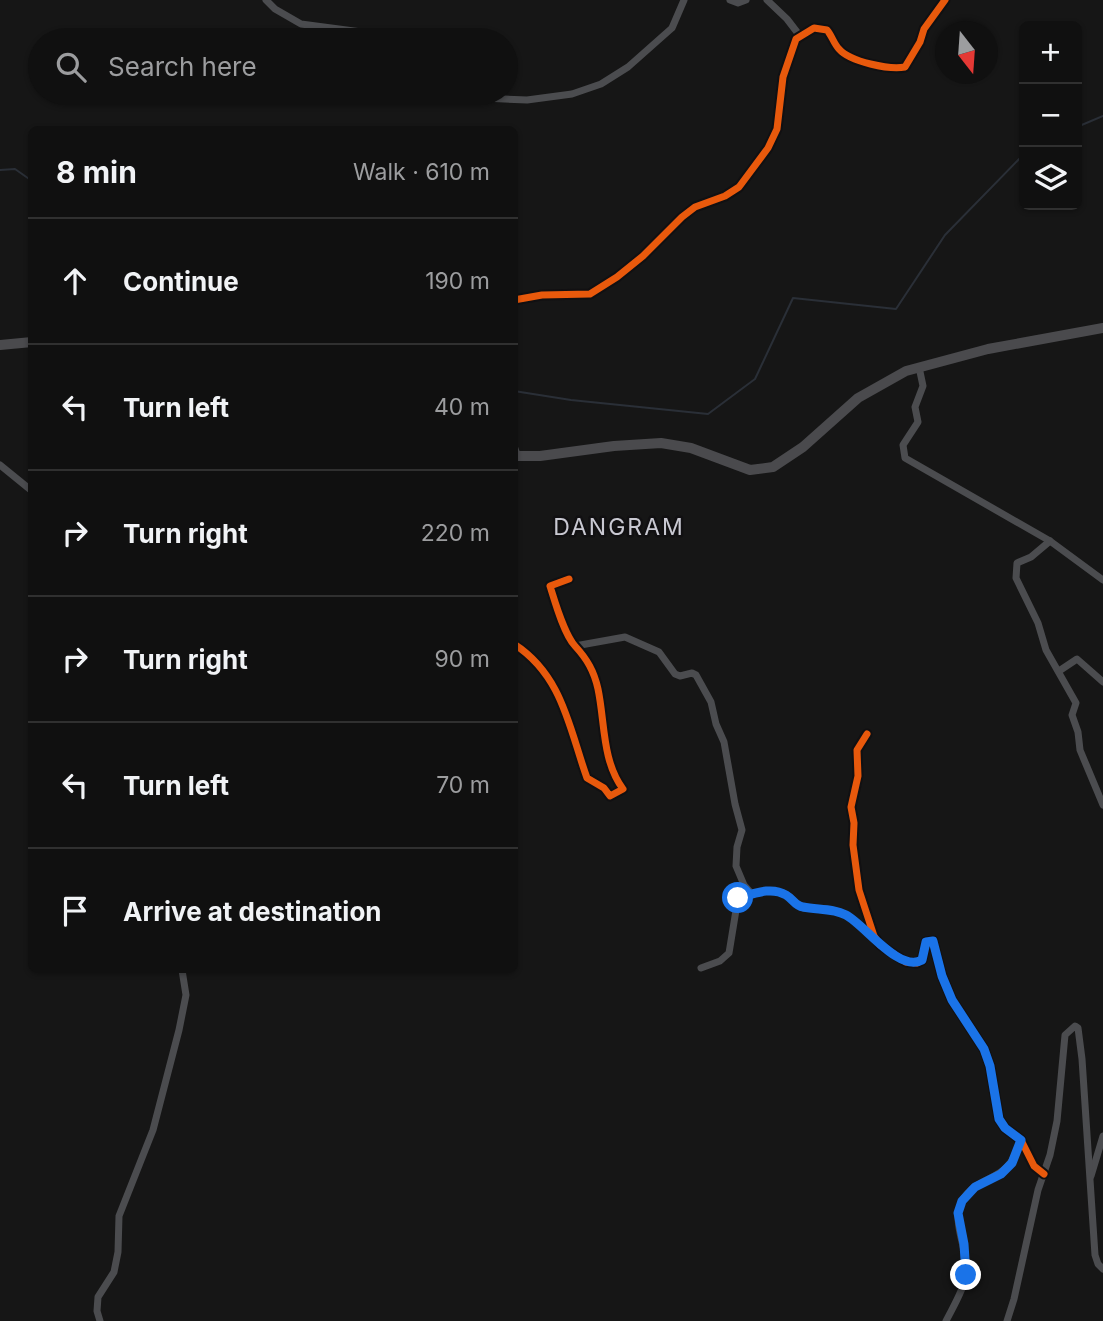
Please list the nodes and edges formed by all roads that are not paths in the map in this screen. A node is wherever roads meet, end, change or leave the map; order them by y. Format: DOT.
graph roads {
  1 [pos="266,0"];
  2 [pos="684,0"];
  3 [pos="730,0"];
  4 [pos="746,0"];
  5 [pos="767,0"];
  6 [pos="945,0"];
  7 [pos="331,28"];
  8 [pos="800,36"];
  9 [pos="518,100"];
  10 [pos="518,299"];
  11 [pos="1103,328"];
  12 [pos="28,342"];
  13 [pos="0,345"];
  14 [pos="919,367"];
  15 [pos="518,457"];
  16 [pos="0,466"];
  17 [pos="28,488"];
  18 [pos="1050,541"];
  19 [pos="569,579"];
  20 [pos="1103,579"];
  21 [pos="575,646"];
  22 [pos="518,648"];
  23 [pos="1059,671"];
  24 [pos="1103,682"];
  25 [pos="867,734"];
  26 [pos="1103,805"];
  27 [pos="752,894"];
  28 [pos="874,936"];
  29 [pos="701,968"];
  30 [pos="182,973"];
  31 [pos="1103,1136"];
  32 [pos="1021,1140"];
  33 [pos="1044,1174"];
  34 [pos="1090,1177"];
  35 [pos="1103,1269"];
  36 [pos="100,1321"];
  37 [pos="946,1321"];
  38 [pos="1007,1321"];
  1 -- 7 [label="street"];
  2 -- 9 [label="street"];
  3 -- 4 [label="street"];
  5 -- 8 [label="street"];
  6 -- 8 [label="street"];
  8 -- 10 [label="street"];
  11 -- 14 [label="main road"];
  12 -- 13 [label="main road"];
  14 -- 15 [label="main road"];
  14 -- 18 [label="street"];
  16 -- 17 [label="street"];
  18 -- 20 [label="street"];
  18 -- 23 [label="street"];
  19 -- 21 [label="street"];
  21 -- 22 [label="street"];
  21 -- 27 [label="street"];
  23 -- 24 [label="street"];
  23 -- 26 [label="street"];
  25 -- 28 [label="street"];
  27 -- 28 [label="street"];
  27 -- 29 [label="street"];
  28 -- 32 [label="street"];
  30 -- 36 [label="street"];
  31 -- 34 [label="street"];
  32 -- 33 [label="street"];
  32 -- 37 [label="street"];
  33 -- 34 [label="street"];
  33 -- 38 [label="street"];
  34 -- 35 [label="street"];
}
